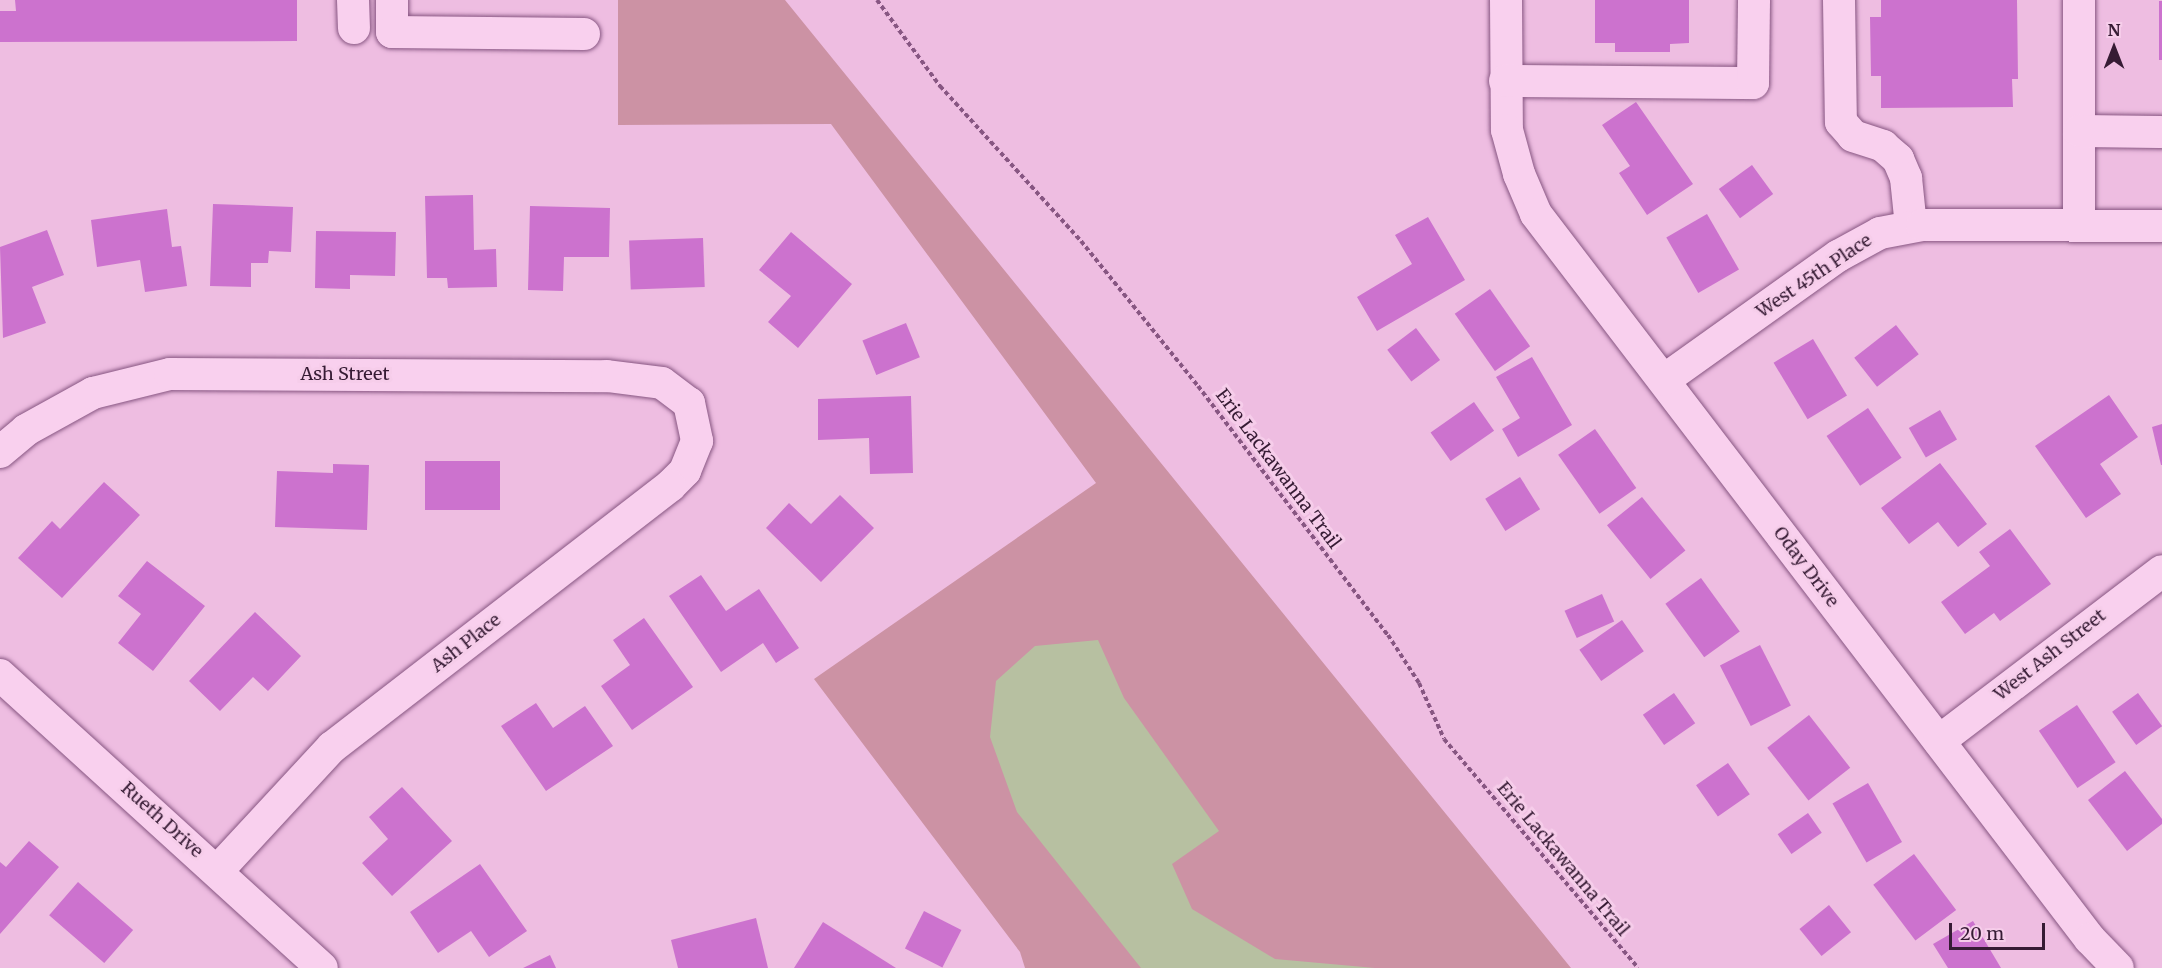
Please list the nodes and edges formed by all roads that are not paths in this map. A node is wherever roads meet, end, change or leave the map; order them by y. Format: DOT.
graph roads {
  1 [pos="392,0"];
  2 [pos="1506,0"];
  3 [pos="1754,0"];
  4 [pos="1839,0"];
  5 [pos="2079,0"];
  6 [pos="584,33"];
  7 [pos="1505,81"];
  8 [pos="2079,131"];
  9 [pos="2162,132"];
  10 [pos="1911,226"];
  11 [pos="2079,226"];
  12 [pos="2162,226"];
  13 [pos="1664,380"];
  14 [pos="694,415"];
  15 [pos="0,452"];
  16 [pos="2162,572"];
  17 [pos="0,675"];
  18 [pos="1939,741"];
  19 [pos="218,870"];
  20 [pos="322,968"];
  21 [pos="2118,968"];
  1 -- 6 [label="street"];
  2 -- 7 [label="street, Oday Drive"];
  3 -- 7 [label="street"];
  4 -- 10 [label="street"];
  5 -- 8 [label="street"];
  7 -- 13 [label="street, Oday Drive"];
  8 -- 9 [label="street"];
  8 -- 11 [label="street"];
  10 -- 11 [label="street, West 45th Place"];
  10 -- 13 [label="street, West 45th Place"];
  11 -- 12 [label="street, West 45th Place"];
  13 -- 18 [label="street, Oday Drive"];
  14 -- 15 [label="street, Ash Street"];
  14 -- 19 [label="street, Ash Place"];
  16 -- 18 [label="street, West Ash Street"];
  17 -- 19 [label="street, Rueth Drive"];
  18 -- 21 [label="street, Oday Drive"];
  19 -- 20 [label="street, Rueth Drive"];
}
